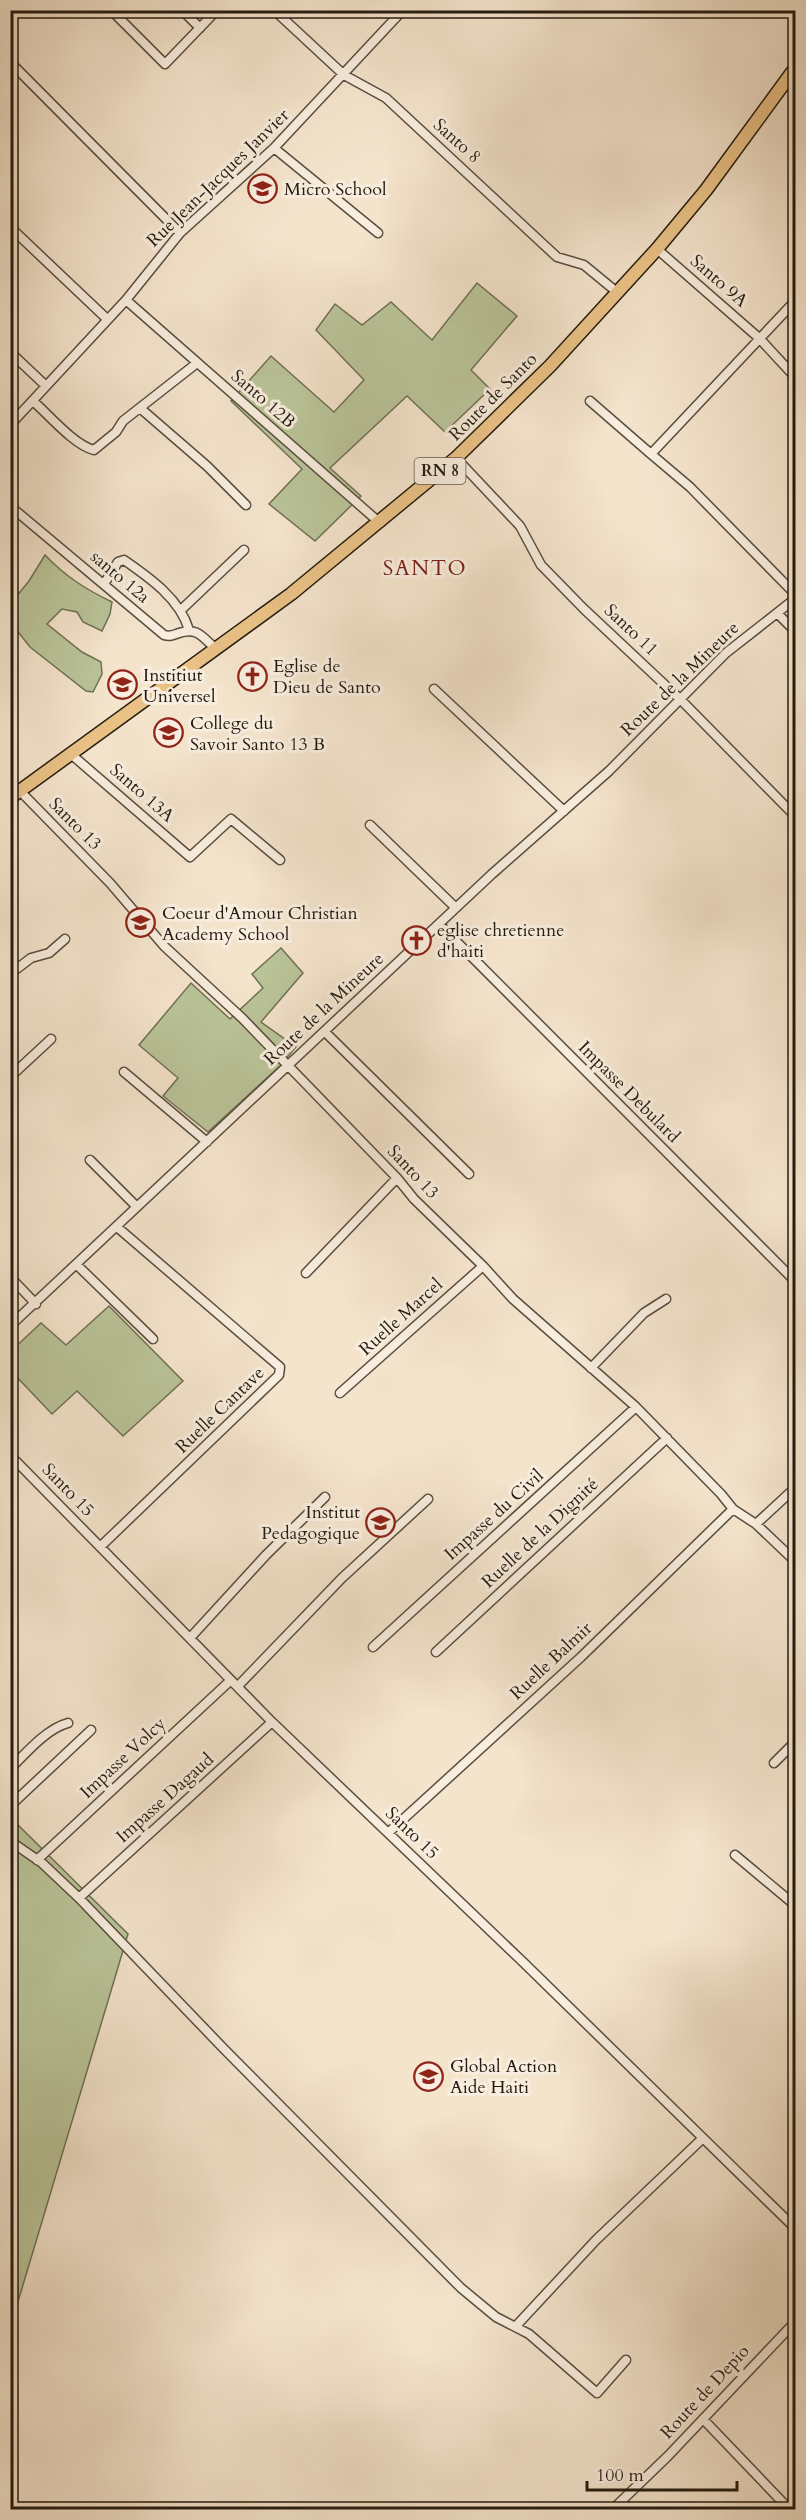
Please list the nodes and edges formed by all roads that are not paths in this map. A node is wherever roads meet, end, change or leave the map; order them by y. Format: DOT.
graph roads {
  1 [pos="111,10"];
  2 [pos="182,10"];
  3 [pos="217,10"];
  4 [pos="274,10"];
  5 [pos="403,10"];
  6 [pos="200,28"];
  7 [pos="10,62"];
  8 [pos="795,67"];
  9 [pos="344,75"];
  10 [pos="274,148"];
  11 [pos="10,227"];
  12 [pos="180,233"];
  13 [pos="378,233"];
  14 [pos="657,249"];
  15 [pos="618,293"];
  16 [pos="126,300"];
  17 [pos="795,300"];
  18 [pos="107,319"];
  19 [pos="759,338"];
  20 [pos="10,352"];
  21 [pos="196,363"];
  22 [pos="795,377"];
  23 [pos="46,386"];
  24 [pos="590,400"];
  25 [pos="33,401"];
  26 [pos="140,408"];
  27 [pos="10,425"];
  28 [pos="651,453"];
  29 [pos="456,458"];
  30 [pos="246,505"];
  31 [pos="10,506"];
  32 [pos="380,523"];
  33 [pos="243,550"];
  34 [pos="104,584"];
  35 [pos="795,597"];
  36 [pos="181,610"];
  37 [pos="777,613"];
  38 [pos="189,630"];
  39 [pos="795,632"];
  40 [pos="215,648"];
  41 [pos="434,689"];
  42 [pos="681,700"];
  43 [pos="72,755"];
  44 [pos="15,795"];
  45 [pos="564,811"];
  46 [pos="795,817"];
  47 [pos="370,825"];
  48 [pos="280,860"];
  49 [pos="456,909"];
  50 [pos="439,924"];
  51 [pos="65,939"];
  52 [pos="10,974"];
  53 [pos="325,1032"];
  54 [pos="51,1039"];
  55 [pos="288,1066"];
  56 [pos="124,1072"];
  57 [pos="10,1077"];
  58 [pos="207,1142"];
  59 [pos="90,1160"];
  60 [pos="469,1174"];
  61 [pos="397,1178"];
  62 [pos="137,1207"];
  63 [pos="117,1227"];
  64 [pos="77,1265"];
  65 [pos="483,1266"];
  66 [pos="306,1273"];
  67 [pos="10,1277"];
  68 [pos="795,1282"];
  69 [pos="666,1299"];
  70 [pos="36,1304"];
  71 [pos="10,1326"];
  72 [pos="153,1340"];
  73 [pos="591,1368"];
  74 [pos="340,1393"];
  75 [pos="636,1407"];
  76 [pos="667,1438"];
  77 [pos="10,1455"];
  78 [pos="795,1487"];
  79 [pos="325,1497"];
  80 [pos="428,1498"];
  81 [pos="733,1509"];
  82 [pos="756,1524"];
  83 [pos="100,1547"];
  84 [pos="795,1562"];
  85 [pos="190,1638"];
  86 [pos="373,1647"];
  87 [pos="436,1652"];
  88 [pos="231,1680"];
  89 [pos="238,1686"];
  90 [pos="272,1722"];
  91 [pos="68,1723"];
  92 [pos="91,1730"];
  93 [pos="795,1741"];
  94 [pos="774,1763"];
  95 [pos="10,1769"];
  96 [pos="10,1806"];
  97 [pos="388,1833"];
  98 [pos="10,1841"];
  99 [pos="735,1855"];
  100 [pos="37,1860"];
  101 [pos="79,1898"];
  102 [pos="795,1906"];
  103 [pos="703,2138"];
  104 [pos="795,2229"];
  105 [pos="795,2320"];
  106 [pos="516,2326"];
  107 [pos="626,2360"];
  108 [pos="703,2419"];
  109 [pos="612,2510"];
  110 [pos="790,2510"];
  1 -- 6 [label="street"];
  2 -- 6 [label="street"];
  3 -- 6 [label="street"];
  4 -- 9 [label="street, Santo 8"];
  5 -- 9 [label="street, Rue Jean-Jacques Janvier"];
  7 -- 12 [label="street"];
  8 -- 14 [label="main road, Route de Santo / RN 8"];
  9 -- 10 [label="street, Rue Jean-Jacques Janvier"];
  9 -- 15 [label="street, Santo 8"];
  10 -- 12 [label="street, Rue Jean-Jacques Janvier"];
  10 -- 13 [label="street"];
  11 -- 18 [label="street"];
  12 -- 16 [label="street, Rue Jean-Jacques Janvier"];
  14 -- 15 [label="main road, Route de Santo / RN 8"];
  14 -- 19 [label="street, Santo 9A"];
  15 -- 29 [label="main road, Route de Santo / RN 8"];
  16 -- 18 [label="street, Rue Jean-Jacques Janvier"];
  16 -- 21 [label="street, Santo 12B"];
  17 -- 19 [label="street"];
  18 -- 23 [label="street, Rue Jean-Jacques Janvier"];
  19 -- 22 [label="street, Santo 9A"];
  19 -- 28 [label="street"];
  20 -- 23 [label="street"];
  21 -- 26 [label="street"];
  21 -- 32 [label="street, Santo 12B"];
  23 -- 25 [label="street, Rue Jean-Jacques Janvier"];
  24 -- 28 [label="street"];
  25 -- 26 [label="street"];
  25 -- 27 [label="street, Rue Jean-Jacques Janvier"];
  26 -- 30 [label="street"];
  28 -- 35 [label="street"];
  29 -- 32 [label="main road, Route de Santo / RN 8"];
  29 -- 42 [label="street, Santo 11"];
  31 -- 34 [label="street, santo 12a"];
  32 -- 40 [label="main road, Route de Santo / RN 8"];
  33 -- 36 [label="street"];
  34 -- 36 [label="street"];
  34 -- 38 [label="street, santo 12a"];
  35 -- 37 [label="street, Route de la Mineure"];
  36 -- 38 [label="street"];
  37 -- 39 [label="street"];
  37 -- 42 [label="street, Route de la Mineure"];
  38 -- 40 [label="street"];
  40 -- 43 [label="main road, Route de Santo / RN 8"];
  41 -- 45 [label="street"];
  42 -- 45 [label="street, Route de la Mineure"];
  42 -- 46 [label="street, Santo 11"];
  43 -- 44 [label="main road, Route de Santo / RN 8"];
  43 -- 48 [label="street, Santo 13A"];
  44 -- 55 [label="street, Santo 13"];
  45 -- 49 [label="street, Route de la Mineure"];
  47 -- 49 [label="street"];
  49 -- 50 [label="street, Route de la Mineure"];
  50 -- 53 [label="street, Route de la Mineure"];
  50 -- 68 [label="street, Impasse Debulard"];
  51 -- 52 [label="street"];
  53 -- 55 [label="street, Route de la Mineure"];
  53 -- 60 [label="street"];
  54 -- 57 [label="street"];
  55 -- 58 [label="street, Route de la Mineure"];
  55 -- 61 [label="street, Santo 13"];
  56 -- 58 [label="street"];
  58 -- 62 [label="street, Route de la Mineure"];
  59 -- 62 [label="street"];
  61 -- 65 [label="street, Santo 13"];
  61 -- 66 [label="street"];
  62 -- 63 [label="street, Route de la Mineure"];
  63 -- 64 [label="street, Route de la Mineure"];
  63 -- 83 [label="street, Ruelle Cantave"];
  64 -- 70 [label="street, Route de la Mineure"];
  64 -- 72 [label="street"];
  65 -- 73 [label="street, Santo 13"];
  65 -- 74 [label="street, Ruelle Marcel"];
  67 -- 70 [label="street"];
  69 -- 73 [label="street"];
  70 -- 71 [label="street, Route de la Mineure"];
  73 -- 75 [label="street, Santo 13"];
  75 -- 76 [label="street, Santo 13"];
  75 -- 86 [label="street, Impasse du Civil"];
  76 -- 81 [label="street, Santo 13"];
  76 -- 87 [label="street, Ruelle de la Dignité"];
  77 -- 83 [label="street, Santo 15"];
  78 -- 82 [label="street"];
  79 -- 85 [label="street"];
  80 -- 89 [label="street"];
  81 -- 82 [label="street, Santo 13"];
  81 -- 97 [label="street, Ruelle Balmir"];
  82 -- 84 [label="street, Santo 13"];
  83 -- 85 [label="street, Santo 15"];
  85 -- 88 [label="street, Santo 15"];
  88 -- 89 [label="street, Santo 15"];
  88 -- 100 [label="street, Impasse Volcy"];
  89 -- 90 [label="street, Santo 15"];
  90 -- 97 [label="street, Santo 15"];
  90 -- 101 [label="street, Impasse Dagaud"];
  91 -- 95 [label="street"];
  92 -- 96 [label="street"];
  93 -- 94 [label="street"];
  97 -- 103 [label="street, Santo 15"];
  98 -- 100 [label="street"];
  99 -- 102 [label="street"];
  100 -- 101 [label="street"];
  101 -- 106 [label="street"];
  103 -- 104 [label="street, Santo 15"];
  103 -- 106 [label="street"];
  105 -- 108 [label="street, Route de Depio"];
  106 -- 107 [label="street"];
  108 -- 109 [label="street, Route de Depio"];
  108 -- 110 [label="street"];
}
